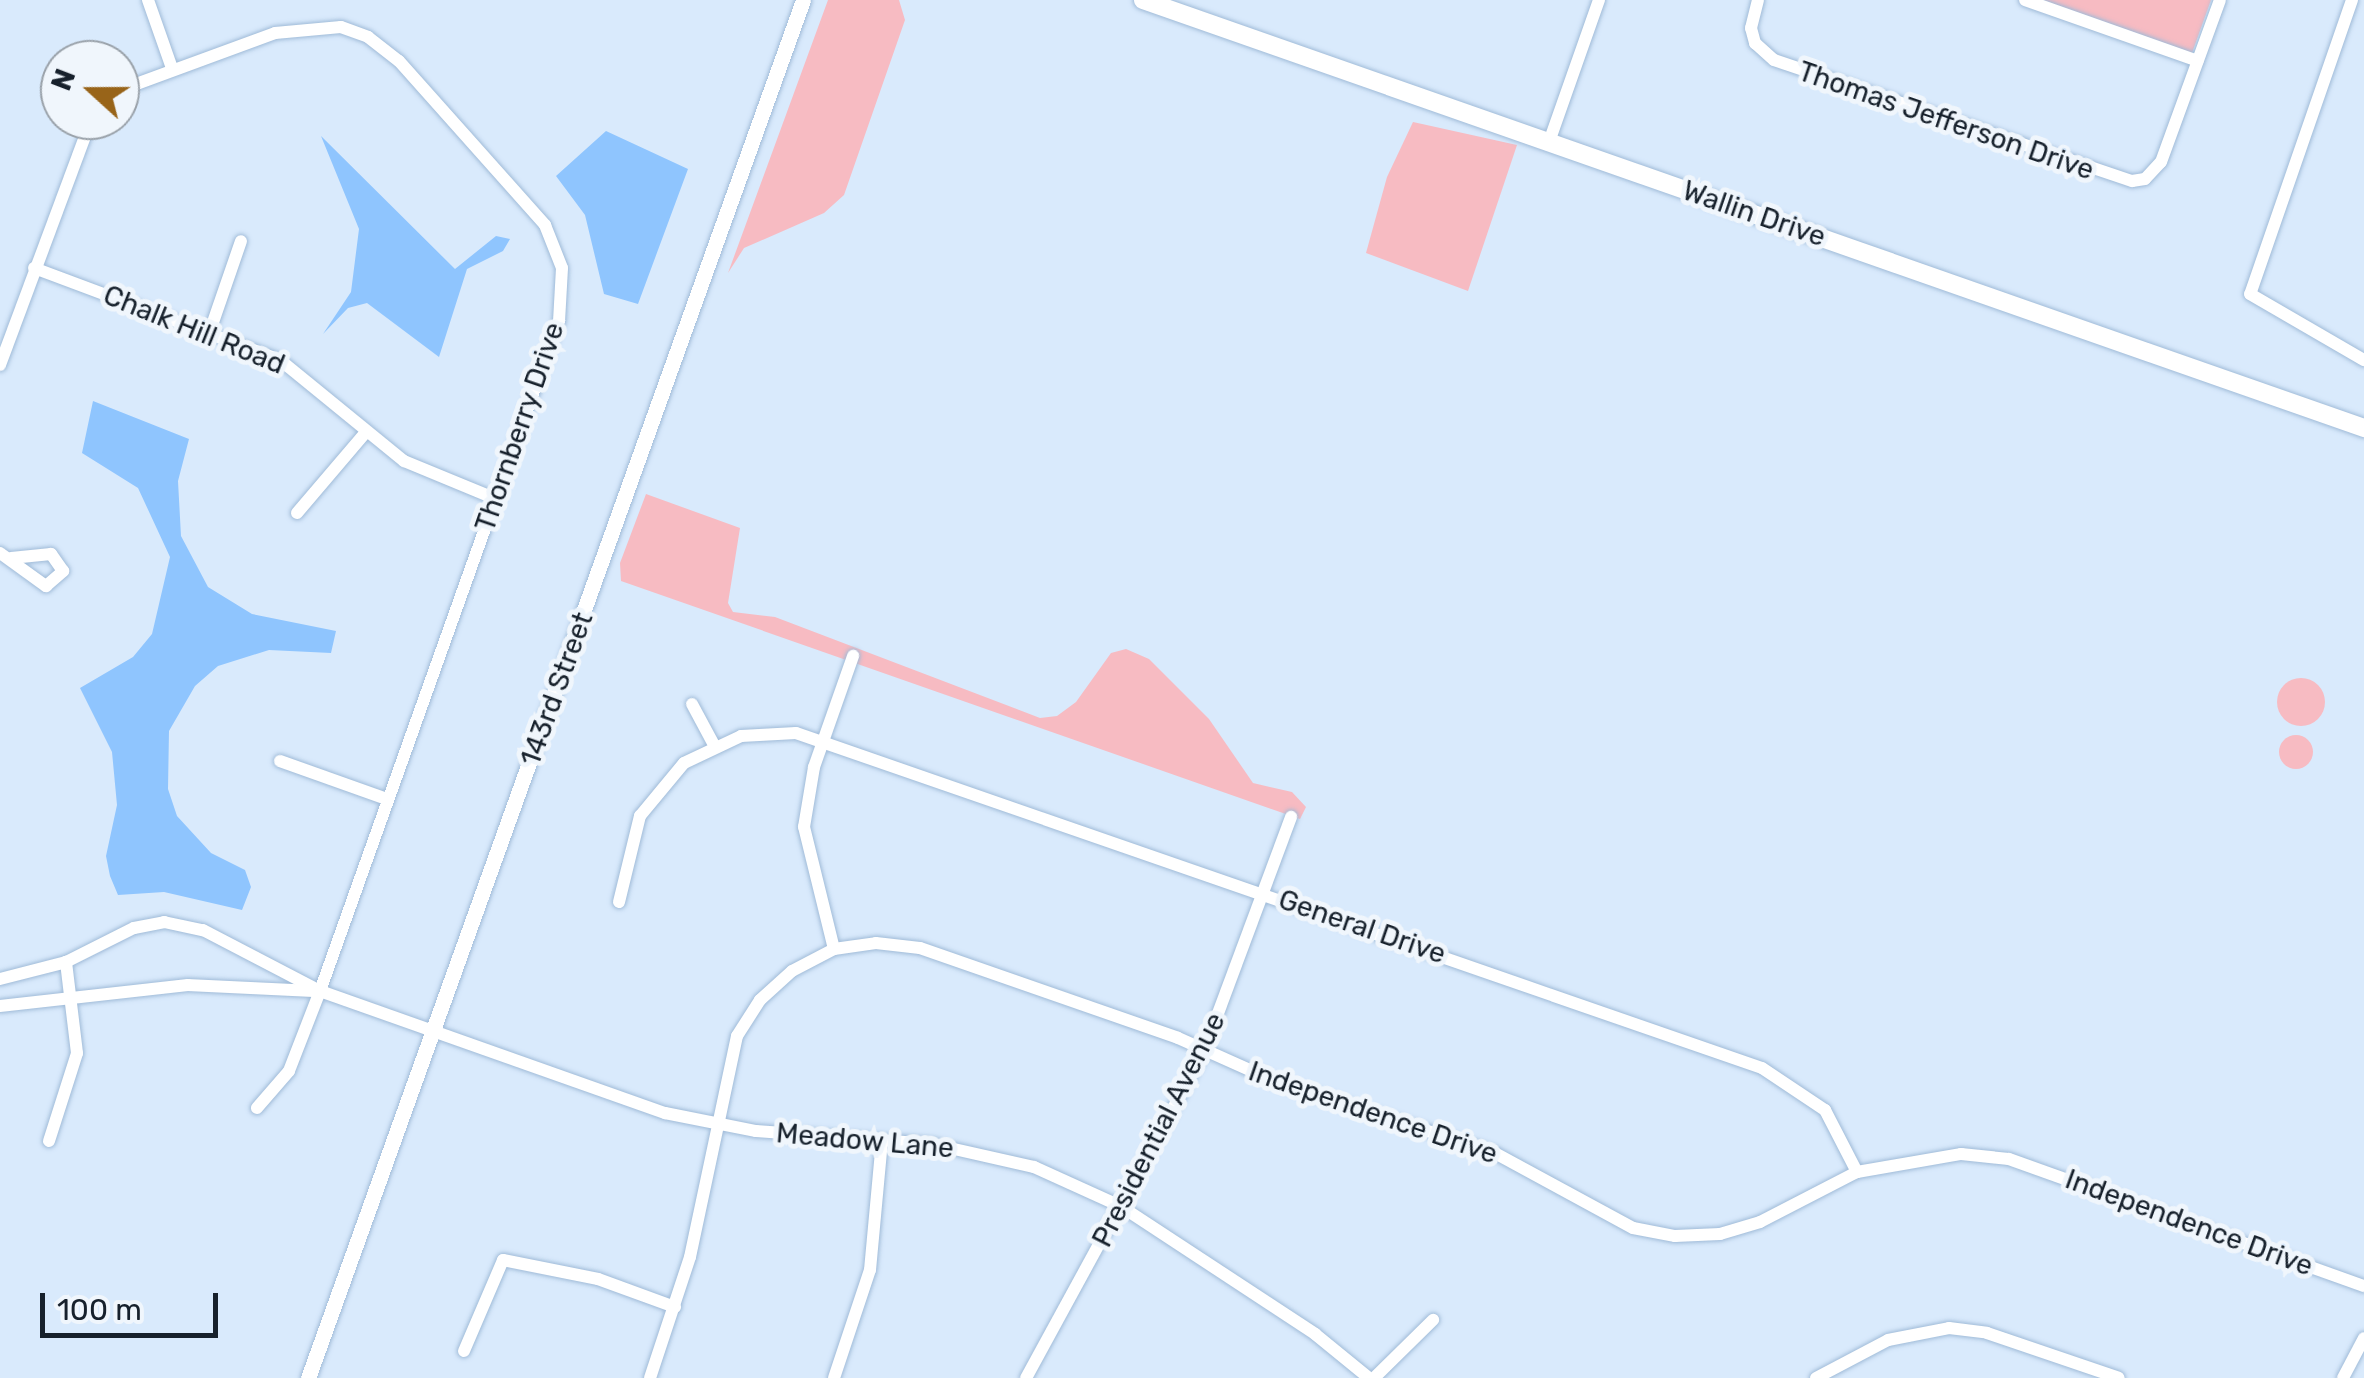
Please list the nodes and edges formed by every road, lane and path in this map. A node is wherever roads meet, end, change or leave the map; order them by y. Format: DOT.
graph roads {
  1 [pos="148,0"];
  2 [pos="803,0"];
  3 [pos="1143,0"];
  4 [pos="1599,0"];
  5 [pos="1758,0"];
  6 [pos="2024,0"];
  7 [pos="2220,0"];
  8 [pos="2352,0"];
  9 [pos="2198,61"];
  10 [pos="172,68"];
  11 [pos="140,82"];
  12 [pos="83,140"];
  13 [pos="1550,142"];
  14 [pos="241,241"];
  15 [pos="34,268"];
  16 [pos="210,330"];
  17 [pos="2364,360"];
  18 [pos="0,364"];
  19 [pos="2364,428"];
  20 [pos="365,433"];
  21 [pos="496,499"];
  22 [pos="298,514"];
  23 [pos="853,656"];
  24 [pos="692,704"];
  25 [pos="824,739"];
  26 [pos="714,745"];
  27 [pos="280,761"];
  28 [pos="387,799"];
  29 [pos="1290,817"];
  30 [pos="1263,892"];
  31 [pos="619,902"];
  32 [pos="834,948"];
  33 [pos="66,962"];
  34 [pos="0,979"];
  35 [pos="320,991"];
  36 [pos="74,1000"];
  37 [pos="0,1006"];
  38 [pos="433,1030"];
  39 [pos="1204,1051"];
  40 [pos="257,1108"];
  41 [pos="717,1125"];
  42 [pos="882,1140"];
  43 [pos="49,1141"];
  44 [pos="1858,1172"];
  45 [pos="1122,1207"];
  46 [pos="2364,1286"];
  47 [pos="676,1307"];
  48 [pos="1433,1320"];
  49 [pos="2364,1338"];
  50 [pos="464,1351"];
  51 [pos="308,1378"];
  52 [pos="650,1378"];
  53 [pos="834,1378"];
  54 [pos="1026,1378"];
  55 [pos="1371,1378"];
  56 [pos="1816,1378"];
  57 [pos="2119,1378"];
  58 [pos="2343,1378"];
  1 -- 10 [label="street"];
  2 -- 38 [label="street, 143rd Street"];
  3 -- 13 [label="main road, Wallin Drive"];
  4 -- 13 [label="street"];
  5 -- 9 [label="street, Thomas Jefferson Drive"];
  6 -- 9 [label="street"];
  7 -- 9 [label="street"];
  8 -- 17 [label="street"];
  10 -- 11 [label="street, Thornberry Drive"];
  10 -- 21 [label="street, Thornberry Drive"];
  12 -- 15 [label="street"];
  13 -- 19 [label="main road, Wallin Drive"];
  14 -- 16 [label="street"];
  15 -- 16 [label="street, Chalk Hill Road"];
  15 -- 18 [label="street"];
  16 -- 20 [label="street, Chalk Hill Road"];
  20 -- 21 [label="street, Chalk Hill Road"];
  20 -- 22 [label="street"];
  21 -- 28 [label="street, Thornberry Drive"];
  23 -- 25 [label="street"];
  24 -- 26 [label="street"];
  25 -- 26 [label="street, General Drive"];
  25 -- 30 [label="street, General Drive"];
  25 -- 32 [label="street"];
  26 -- 31 [label="street"];
  27 -- 28 [label="street"];
  28 -- 35 [label="street, Thornberry Drive"];
  29 -- 30 [label="street, Presidential Avenue"];
  30 -- 39 [label="street, Presidential Avenue"];
  30 -- 44 [label="street, General Drive"];
  32 -- 39 [label="street, Independence Drive"];
  32 -- 41 [label="street, Independence Drive"];
  33 -- 34 [label="street, Meadow Lane"];
  33 -- 35 [label="street, Meadow Lane"];
  33 -- 36 [label="street"];
  35 -- 36 [label="street, Meadow Lane"];
  35 -- 38 [label="street, Meadow Lane"];
  35 -- 40 [label="street, Thornberry Drive"];
  36 -- 37 [label="street, Meadow Lane"];
  36 -- 43 [label="street"];
  38 -- 41 [label="street, Meadow Lane"];
  38 -- 51 [label="street, 143rd Street"];
  39 -- 44 [label="street, Independence Drive"];
  39 -- 45 [label="street, Presidential Avenue"];
  41 -- 42 [label="street, Meadow Lane"];
  41 -- 47 [label="street, Independence Drive"];
  42 -- 45 [label="street, Meadow Lane"];
  42 -- 53 [label="street"];
  44 -- 46 [label="street, Independence Drive"];
  45 -- 54 [label="street, Presidential Avenue"];
  45 -- 55 [label="street, Meadow Lane"];
  47 -- 50 [label="street"];
  47 -- 52 [label="street, Independence Drive"];
  48 -- 55 [label="street"];
  49 -- 58 [label="street"];
  56 -- 57 [label="street"];
}
